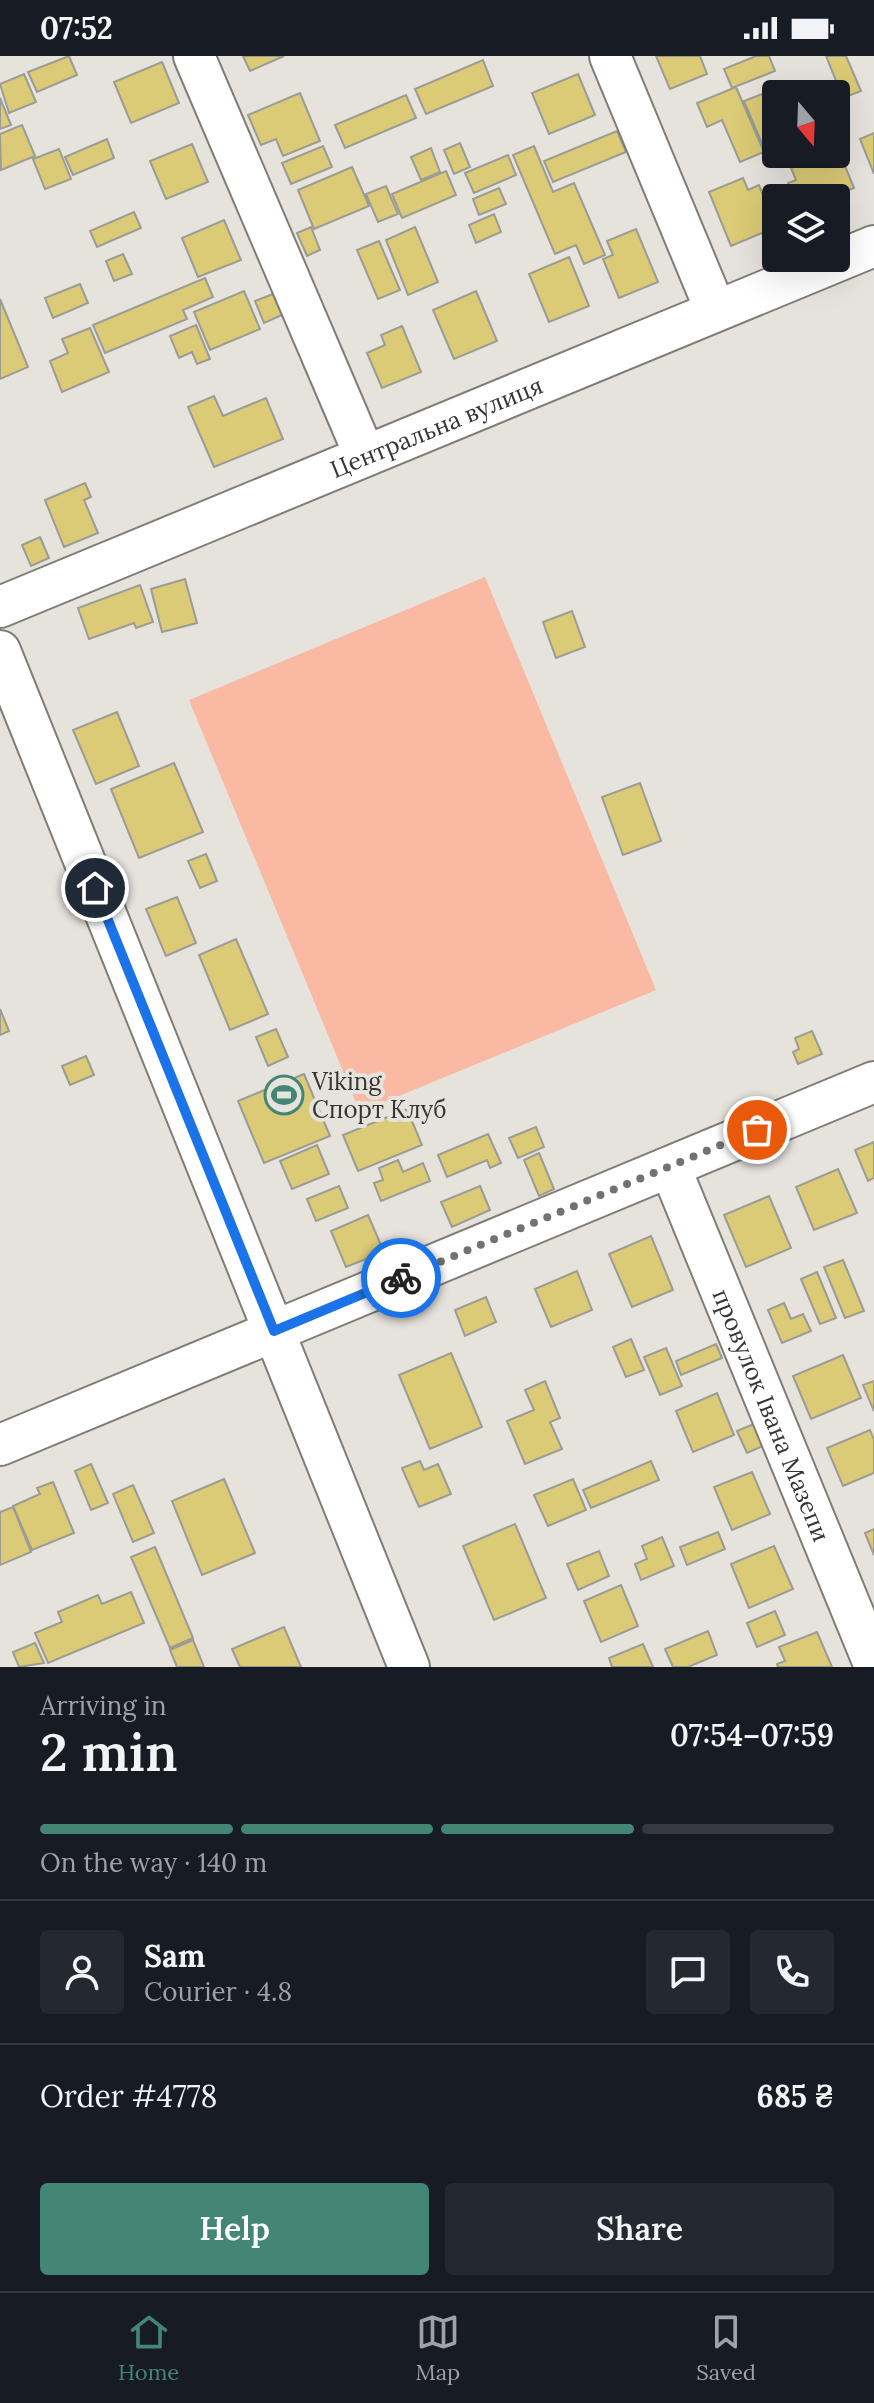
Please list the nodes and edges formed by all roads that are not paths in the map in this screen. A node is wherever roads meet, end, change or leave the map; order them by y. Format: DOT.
graph roads {
  1 [pos="194,56"];
  2 [pos="610,56"];
  3 [pos="874,246"];
  4 [pos="715,309"];
  5 [pos="365,456"];
  6 [pos="0,607"];
  7 [pos="0,651"];
  8 [pos="874,1082"];
  9 [pos="670,1167"];
  10 [pos="274,1331"];
  11 [pos="0,1445"];
  12 [pos="874,1664"];
  13 [pos="409,1667"];
  1 -- 5 [label="street"];
  2 -- 4 [label="street"];
  3 -- 4 [label="street, Центральна вулиця"];
  4 -- 5 [label="street, Центральна вулиця"];
  5 -- 6 [label="street, Центральна вулиця"];
  7 -- 10 [label="street"];
  8 -- 9 [label="street"];
  9 -- 10 [label="street"];
  9 -- 12 [label="street, провулок Івана Мазепи"];
  10 -- 11 [label="street"];
  10 -- 13 [label="street"];
}
